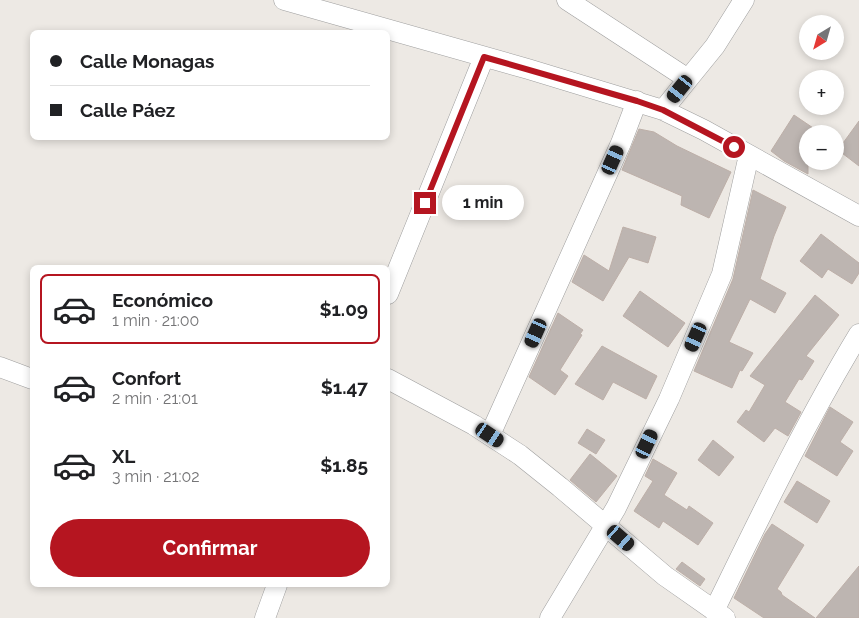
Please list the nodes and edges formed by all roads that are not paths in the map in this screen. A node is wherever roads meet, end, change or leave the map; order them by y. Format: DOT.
graph roads {
  1 [pos="284,0"];
  2 [pos="567,0"];
  3 [pos="742,2"];
  4 [pos="389,30"];
  5 [pos="390,30"];
  6 [pos="484,57"];
  7 [pos="688,79"];
  8 [pos="637,101"];
  9 [pos="663,110"];
  10 [pos="749,155"];
  11 [pos="859,216"];
  12 [pos="390,289"];
  13 [pos="859,334"];
  14 [pos="0,367"];
  15 [pos="30,378"];
  16 [pos="390,380"];
  17 [pos="490,435"];
  18 [pos="606,525"];
  19 [pos="276,587"];
  20 [pos="719,614"];
  21 [pos="264,618"];
  22 [pos="550,618"];
  1 -- 4 [label="street"];
  2 -- 7 [label="street"];
  3 -- 7 [label="street"];
  5 -- 6 [label="street"];
  6 -- 8 [label="street"];
  6 -- 12 [label="street"];
  7 -- 9 [label="street"];
  8 -- 9 [label="street"];
  8 -- 17 [label="street"];
  9 -- 10 [label="street"];
  10 -- 11 [label="street"];
  10 -- 18 [label="street"];
  13 -- 20 [label="street"];
  14 -- 15 [label="street"];
  16 -- 17 [label="street"];
  17 -- 18 [label="street"];
  18 -- 20 [label="street"];
  18 -- 22 [label="street"];
  19 -- 21 [label="street"];
}
